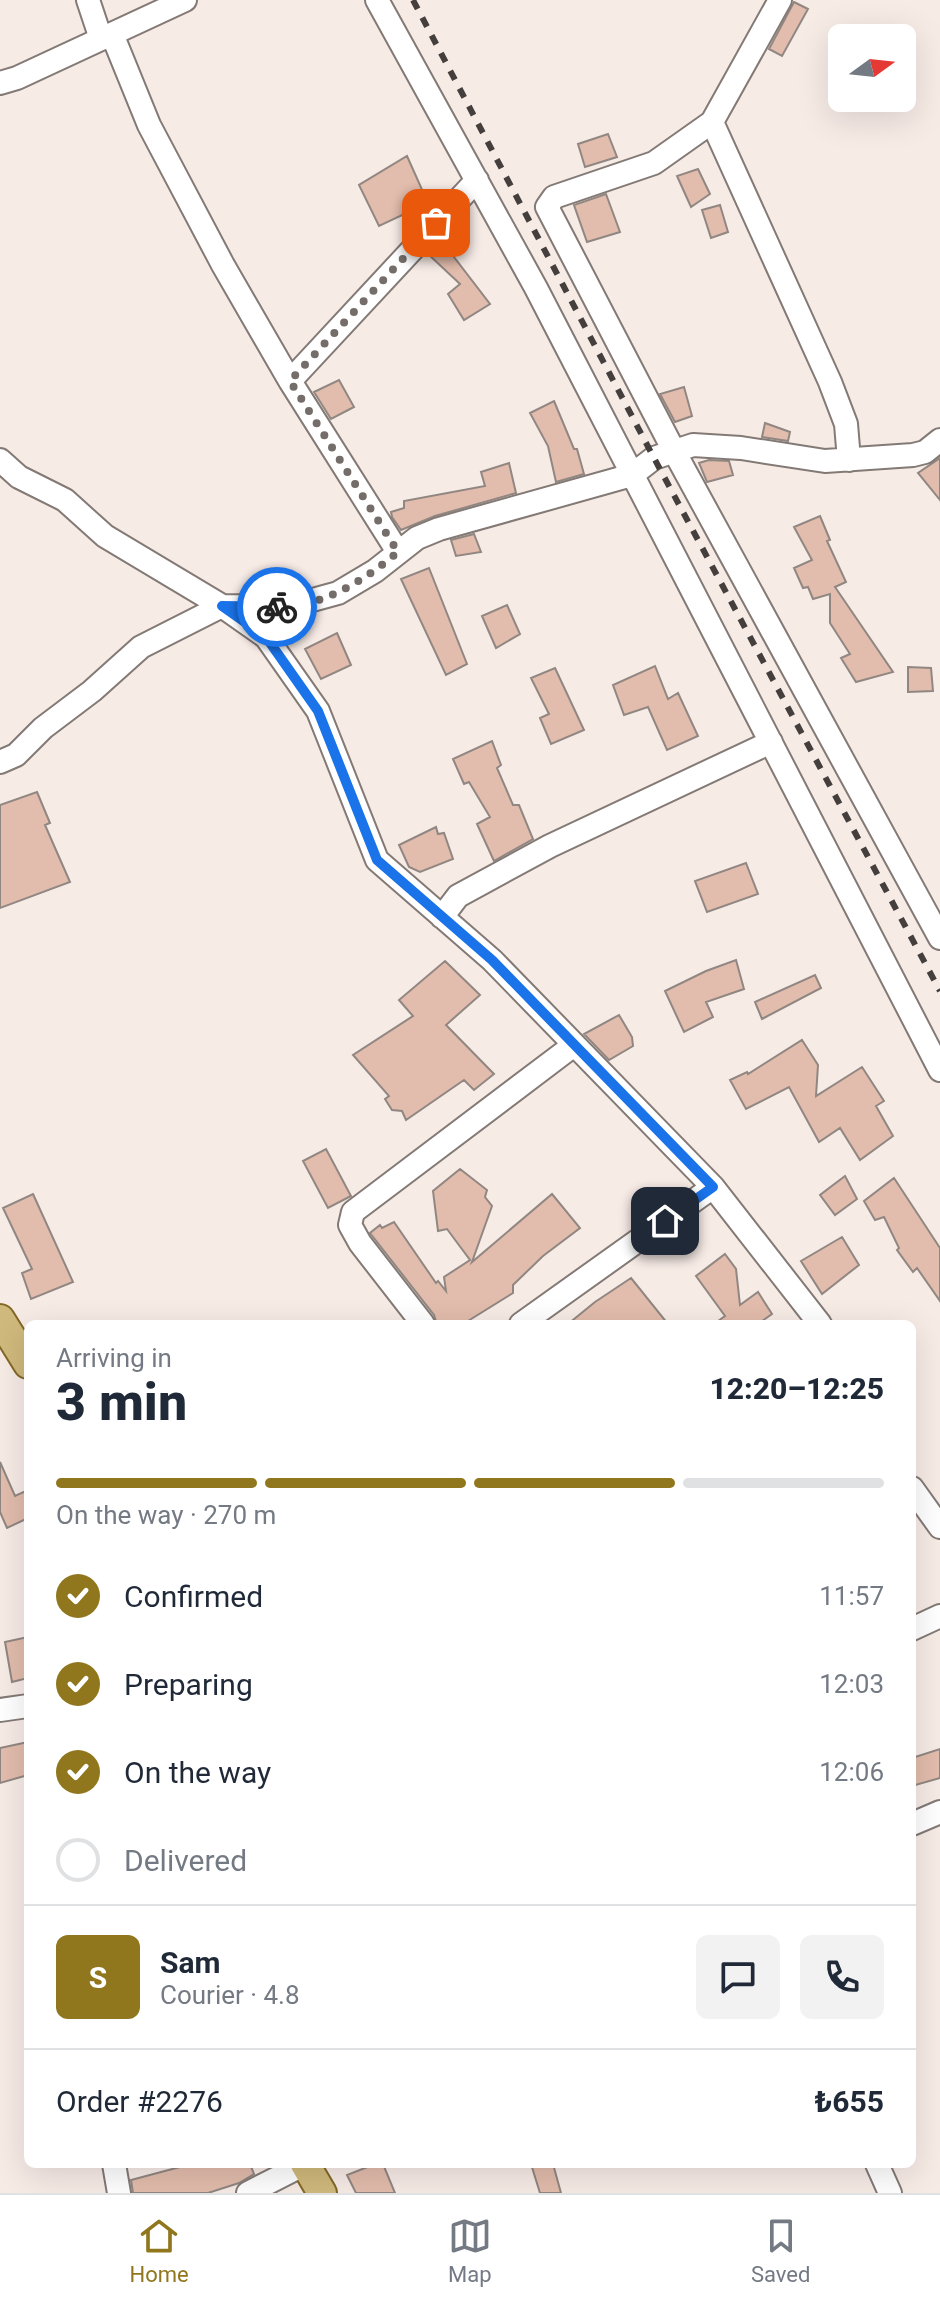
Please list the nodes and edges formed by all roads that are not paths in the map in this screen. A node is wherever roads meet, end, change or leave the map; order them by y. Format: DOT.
graph roads {
  1 [pos="88,0"];
  2 [pos="185,0"];
  3 [pos="377,0"];
  4 [pos="780,0"];
  5 [pos="106,36"];
  6 [pos="0,83"];
  7 [pos="712,122"];
  8 [pos="477,180"];
  9 [pos="290,381"];
  10 [pos="940,440"];
  11 [pos="674,451"];
  12 [pos="0,460"];
  13 [pos="849,460"];
  14 [pos="632,475"];
  15 [pos="398,552"];
  16 [pos="222,606"];
  17 [pos="771,742"];
  18 [pos="0,762"];
  19 [pos="442,917"];
  20 [pos="940,938"];
  21 [pos="574,1045"];
  22 [pos="940,1070"];
  23 [pos="713,1187"];
  24 [pos="0,1317"];
  25 [pos="420,1320"];
  26 [pos="527,1320"];
  27 [pos="817,1320"];
  28 [pos="24,1357"];
  29 [pos="916,1494"];
  30 [pos="940,1527"];
  31 [pos="940,1616"];
  32 [pos="916,1627"];
  33 [pos="24,1707"];
  34 [pos="0,1710"];
  35 [pos="940,1812"];
  36 [pos="916,1822"];
  37 [pos="115,2168"];
  38 [pos="297,2168"];
  39 [pos="307,2168"];
  40 [pos="879,2168"];
  41 [pos="119,2193"];
  42 [pos="248,2193"];
  43 [pos="322,2193"];
  44 [pos="890,2193"];
  1 -- 5 [label="street"];
  2 -- 5 [label="street"];
  3 -- 8 [label="street"];
  4 -- 7 [label="street"];
  5 -- 6 [label="street"];
  5 -- 9 [label="street"];
  7 -- 11 [label="street"];
  7 -- 13 [label="street"];
  8 -- 9 [label="street"];
  8 -- 14 [label="street"];
  9 -- 15 [label="street"];
  10 -- 13 [label="street"];
  11 -- 13 [label="street"];
  11 -- 14 [label="street"];
  11 -- 20 [label="street"];
  12 -- 16 [label="street"];
  14 -- 15 [label="street"];
  14 -- 17 [label="street"];
  15 -- 16 [label="street"];
  16 -- 18 [label="street"];
  16 -- 19 [label="street"];
  17 -- 19 [label="street"];
  17 -- 22 [label="street"];
  19 -- 21 [label="street"];
  21 -- 23 [label="street"];
  21 -- 25 [label="street"];
  23 -- 26 [label="street"];
  23 -- 27 [label="street"];
  24 -- 28 [label="main road"];
  29 -- 30 [label="street"];
  31 -- 32 [label="street"];
  33 -- 34 [label="street"];
  35 -- 36 [label="street"];
  37 -- 41 [label="street"];
  38 -- 42 [label="street"];
  39 -- 43 [label="main road"];
  40 -- 44 [label="street"];
}
